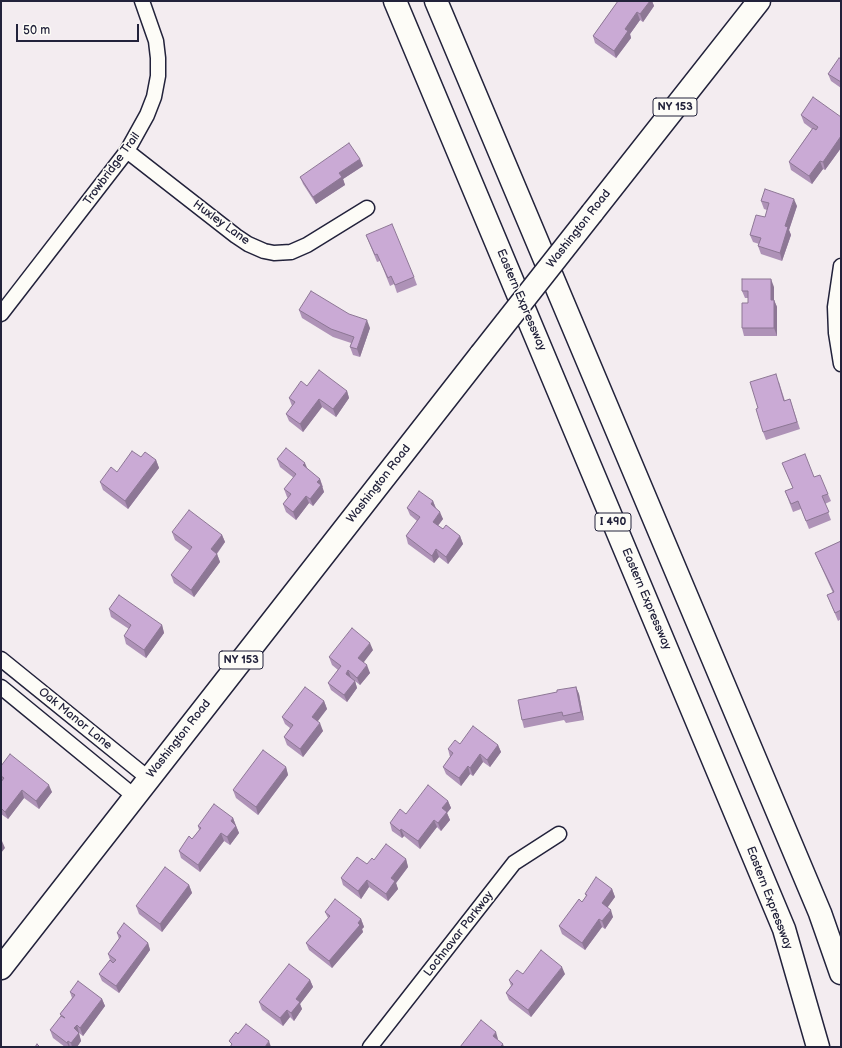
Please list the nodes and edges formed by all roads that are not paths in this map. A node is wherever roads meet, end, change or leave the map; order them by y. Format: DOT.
graph roads {
  1 [pos="142,1"];
  2 [pos="395,1"];
  3 [pos="436,1"];
  4 [pos="759,1"];
  5 [pos="127,151"];
  6 [pos="367,208"];
  7 [pos="841,266"];
  8 [pos="1,314"];
  9 [pos="841,364"];
  10 [pos="1,659"];
  11 [pos="1,686"];
  12 [pos="148,778"];
  13 [pos="134,796"];
  14 [pos="559,834"];
  15 [pos="1,968"];
  16 [pos="841,973"];
  17 [pos="370,1047"];
  18 [pos="818,1047"];
  1 -- 5 [label="street, Trowbridge Trail"];
  2 -- 18 [label="main road, Eastern Expressway / I 490"];
  3 -- 16 [label="main road"];
  4 -- 12 [label="main road, Washington Road / NY 153, bridge"];
  5 -- 6 [label="street, Huxley Lane"];
  5 -- 8 [label="street, Trowbridge Trail"];
  7 -- 9 [label="street"];
  10 -- 12 [label="street, Oak Manor Lane"];
  11 -- 13 [label="street, Oak Manor Lane"];
  12 -- 13 [label="main road, Washington Road / NY 153"];
  13 -- 15 [label="main road, Washington Road / NY 153"];
  14 -- 17 [label="street, Lochnavar Parkway"];
}
